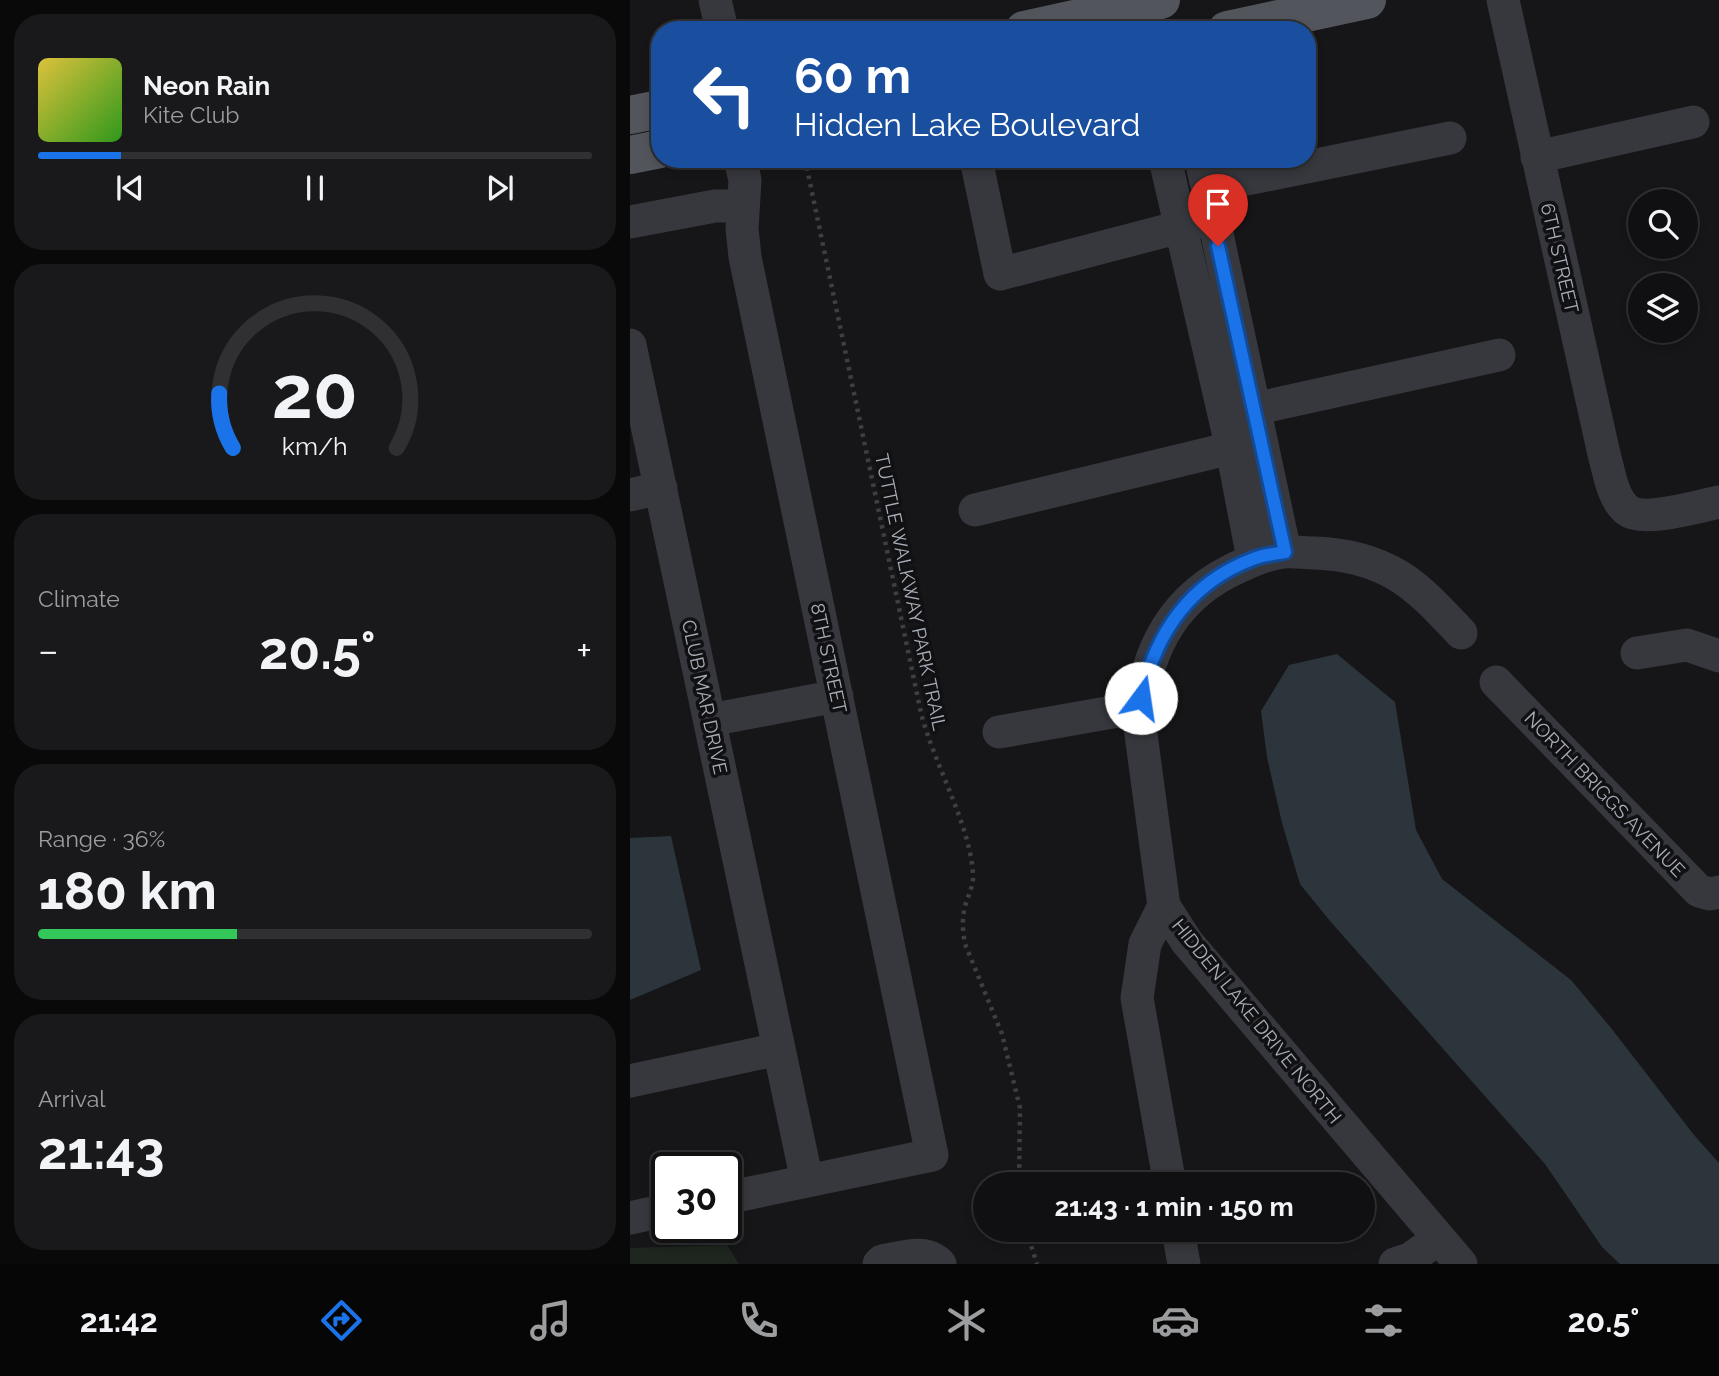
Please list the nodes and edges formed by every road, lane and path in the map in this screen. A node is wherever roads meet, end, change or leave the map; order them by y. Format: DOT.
graph roads {
  1 [pos="715,0"];
  2 [pos="1367,0"];
  3 [pos="1503,0"];
  4 [pos="1147,12"];
  5 [pos="720,21"];
  6 [pos="1086,21"];
  7 [pos="1269,21"];
  8 [pos="651,111"];
  9 [pos="630,115"];
  10 [pos="1693,122"];
  11 [pos="1450,138"];
  12 [pos="651,151"];
  13 [pos="630,155"];
  14 [pos="1537,158"];
  15 [pos="742,168"];
  16 [pos="808,168"];
  17 [pos="978,168"];
  18 [pos="1174,168"];
  19 [pos="1200,198"];
  20 [pos="743,206"];
  21 [pos="630,222"];
  22 [pos="630,345"];
  23 [pos="1499,355"];
  24 [pos="1254,409"];
  25 [pos="1247,445"];
  26 [pos="645,491"];
  27 [pos="1719,502"];
  28 [pos="975,510"];
  29 [pos="1285,552"];
  30 [pos="1252,559"];
  31 [pos="1461,633"];
  32 [pos="1716,647"];
  33 [pos="1637,653"];
  34 [pos="1496,682"];
  35 [pos="837,696"];
  36 [pos="1141,707"];
  37 [pos="710,720"];
  38 [pos="999,732"];
  39 [pos="1719,892"];
  40 [pos="1164,906"];
  41 [pos="779,1049"];
  42 [pos="630,1081"];
  43 [pos="1019,1172"];
  44 [pos="1168,1172"];
  45 [pos="807,1181"];
  46 [pos="742,1195"];
  47 [pos="651,1213"];
  48 [pos="630,1218"];
  49 [pos="1439,1238"];
  50 [pos="1030,1242"];
  51 [pos="1180,1242"];
  52 [pos="878,1264"];
  53 [pos="940,1264"];
  54 [pos="1037,1264"];
  55 [pos="1184,1264"];
  56 [pos="1395,1264"];
  57 [pos="1461,1264"];
  1 -- 5 [label="street"];
  2 -- 7 [label="main road"];
  3 -- 14 [label="street, 6TH STREET"];
  4 -- 6 [label="main road"];
  8 -- 9 [label="main road"];
  10 -- 14 [label="street"];
  11 -- 19 [label="street"];
  12 -- 13 [label="main road"];
  14 -- 27 [label="street, 6TH STREET"];
  15 -- 20 [label="street, 8TH STREET"];
  16 -- 43 [label="path, TUTTLE WALKWAY PARK TRAIL"];
  17 -- 19 [label="street"];
  18 -- 19 [label="street"];
  19 -- 24 [label="street"];
  19 -- 25 [label="street"];
  20 -- 21 [label="street"];
  20 -- 35 [label="street, 8TH STREET"];
  22 -- 26 [label="street, CLUB MAR DRIVE"];
  23 -- 24 [label="street"];
  24 -- 25 [label="street"];
  25 -- 28 [label="street"];
  25 -- 29 [label="street"];
  25 -- 30 [label="street"];
  26 -- 37 [label="street, CLUB MAR DRIVE"];
  29 -- 30 [label="street, HIDDEN LAKE DRIVE NORTH"];
  29 -- 31 [label="street, HIDDEN LAKE DRIVE NORTH"];
  30 -- 36 [label="street, HIDDEN LAKE DRIVE NORTH"];
  32 -- 33 [label="street"];
  34 -- 39 [label="street, NORTH BRIGGS AVENUE"];
  35 -- 37 [label="street"];
  35 -- 45 [label="street, 8TH STREET"];
  36 -- 38 [label="street"];
  36 -- 40 [label="street, HIDDEN LAKE DRIVE NORTH"];
  37 -- 41 [label="street, CLUB MAR DRIVE"];
  40 -- 44 [label="street"];
  40 -- 49 [label="street, HIDDEN LAKE DRIVE NORTH"];
  41 -- 42 [label="street"];
  41 -- 45 [label="street, CLUB MAR DRIVE"];
  45 -- 46 [label="street"];
  47 -- 48 [label="street"];
  49 -- 56 [label="street"];
  49 -- 57 [label="street, HIDDEN LAKE DRIVE NORTH"];
  50 -- 54 [label="path"];
  51 -- 55 [label="street"];
  52 -- 53 [label="street"];
}
